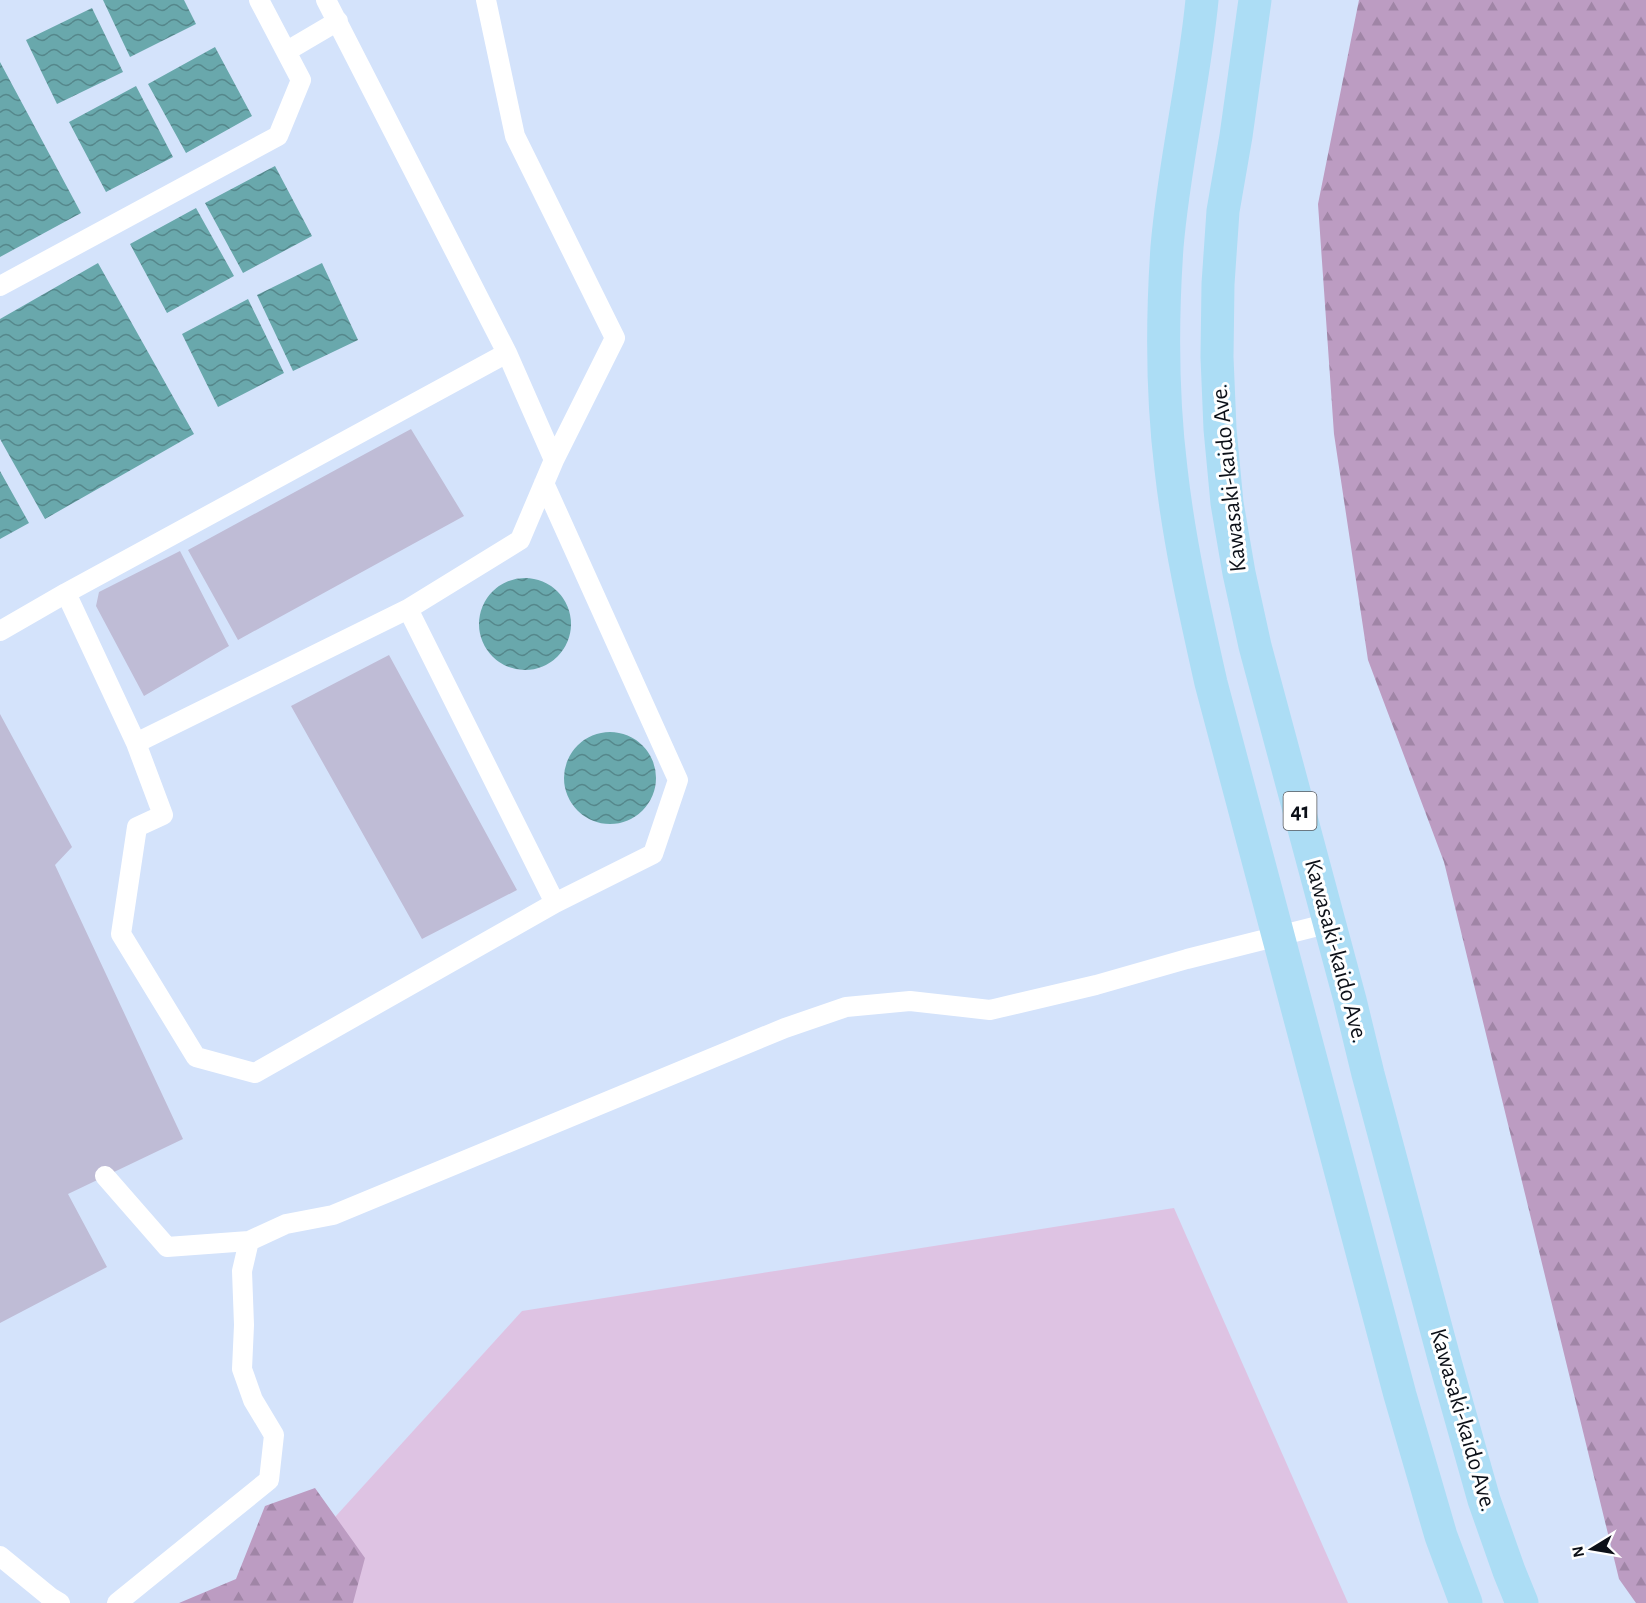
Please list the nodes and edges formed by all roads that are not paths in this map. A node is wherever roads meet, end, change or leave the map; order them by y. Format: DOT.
graph roads {
  1 [pos="259,0"];
  2 [pos="326,0"];
  3 [pos="486,0"];
  4 [pos="1202,0"];
  5 [pos="1255,0"];
  6 [pos="338,21"];
  7 [pos="287,51"];
  8 [pos="0,286"];
  9 [pos="507,353"];
  10 [pos="554,460"];
  11 [pos="544,483"];
  12 [pos="66,593"];
  13 [pos="408,609"];
  14 [pos="0,631"];
  15 [pos="136,743"];
  16 [pos="555,903"];
  17 [pos="1330,923"];
  18 [pos="1279,935"];
  19 [pos="105,1176"];
  20 [pos="249,1241"];
  21 [pos="0,1556"];
  22 [pos="60,1603"];
  23 [pos="117,1603"];
  24 [pos="1466,1603"];
  25 [pos="1522,1603"];
  1 -- 7 [label="lane"];
  2 -- 6 [label="lane"];
  3 -- 10 [label="lane"];
  4 -- 18 [label="main road, 41"];
  5 -- 17 [label="main road, Kawasaki-kaido Ave. / 41"];
  6 -- 7 [label="lane"];
  6 -- 9 [label="lane"];
  7 -- 8 [label="lane"];
  9 -- 10 [label="lane"];
  9 -- 12 [label="lane"];
  10 -- 11 [label="lane"];
  11 -- 13 [label="lane"];
  11 -- 16 [label="lane"];
  12 -- 14 [label="lane"];
  12 -- 15 [label="lane"];
  13 -- 15 [label="lane"];
  13 -- 16 [label="lane"];
  15 -- 16 [label="lane"];
  17 -- 18 [label="lane"];
  17 -- 25 [label="main road, Kawasaki-kaido Ave. / 41"];
  18 -- 20 [label="lane"];
  18 -- 24 [label="main road, 41"];
  19 -- 20 [label="lane"];
  20 -- 23 [label="lane"];
  21 -- 22 [label="lane"];
}
